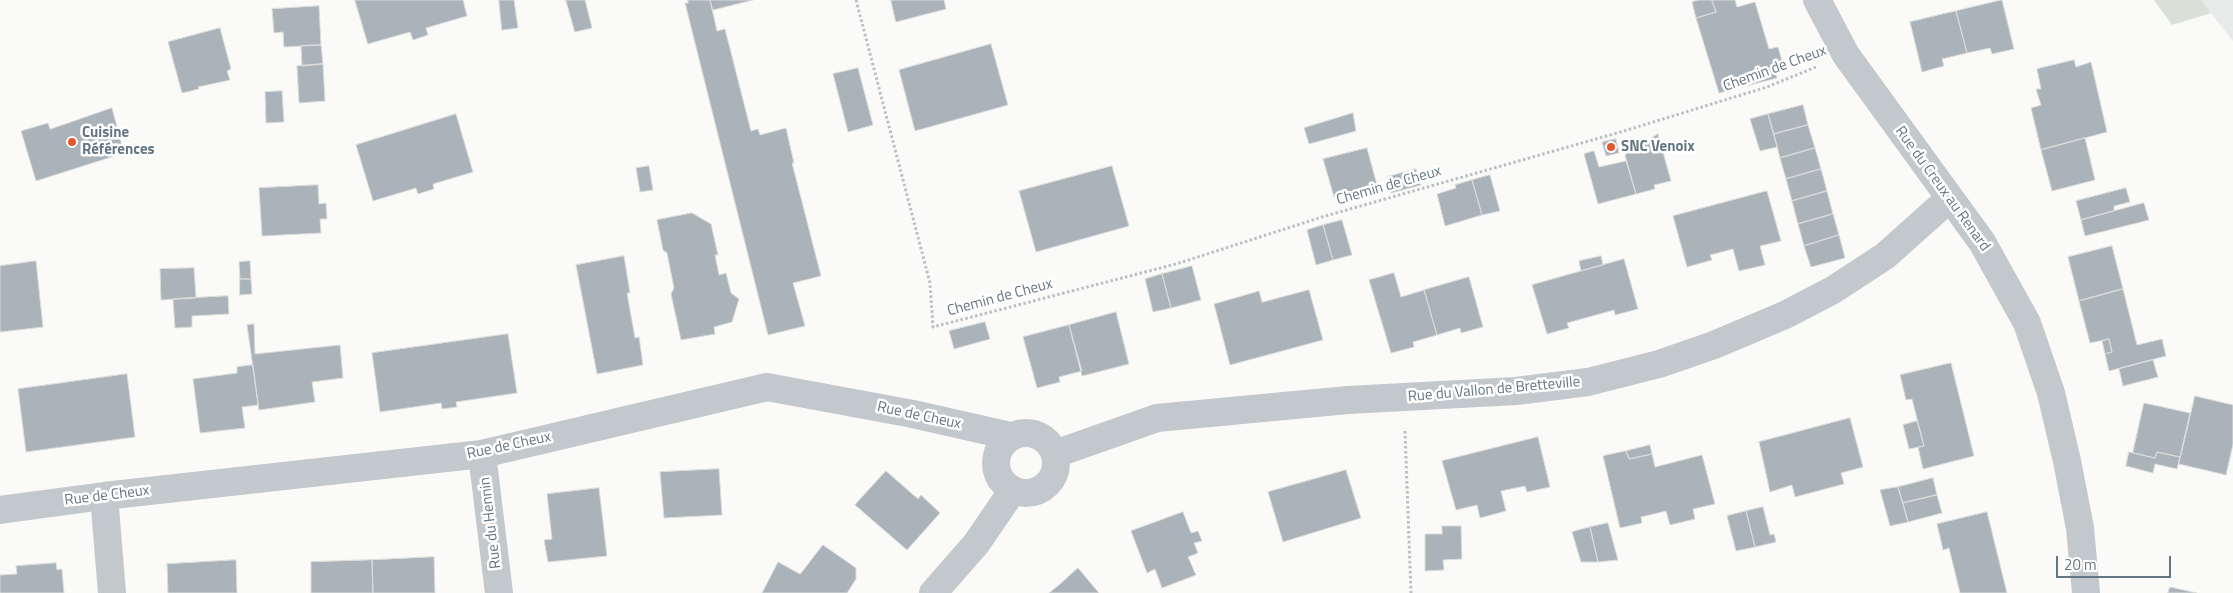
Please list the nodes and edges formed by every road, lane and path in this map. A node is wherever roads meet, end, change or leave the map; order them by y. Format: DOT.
graph roads {
  1 [pos="856,0"];
  2 [pos="1817,0"];
  3 [pos="1846,55"];
  4 [pos="1950,198"];
  5 [pos="1404,398"];
  6 [pos="1010,436"];
  7 [pos="482,454"];
  8 [pos="1055,454"];
  9 [pos="1013,490"];
  10 [pos="104,496"];
  11 [pos="0,510"];
  12 [pos="112,593"];
  13 [pos="499,593"];
  14 [pos="934,593"];
  15 [pos="1411,593"];
  16 [pos="2086,593"];
  1 -- 3 [label="path, Chemin de Cheux"];
  2 -- 3 [label="street, Rue du Creux au Renard"];
  3 -- 4 [label="street, Rue du Creux au Renard"];
  4 -- 5 [label="street, Rue du Vallon de Bretteville"];
  4 -- 16 [label="street, Rue du Creux au Renard"];
  5 -- 8 [label="street, Rue du Vallon de Bretteville"];
  5 -- 15 [label="path"];
  6 -- 7 [label="street, Rue de Cheux"];
  6 -- 8 [label="street"];
  6 -- 9 [label="street"];
  7 -- 10 [label="street, Rue de Cheux"];
  7 -- 13 [label="street, Rue du Hennin"];
  8 -- 9 [label="street"];
  9 -- 14 [label="street"];
  10 -- 11 [label="street, Rue de Cheux"];
  10 -- 12 [label="street"];
}
